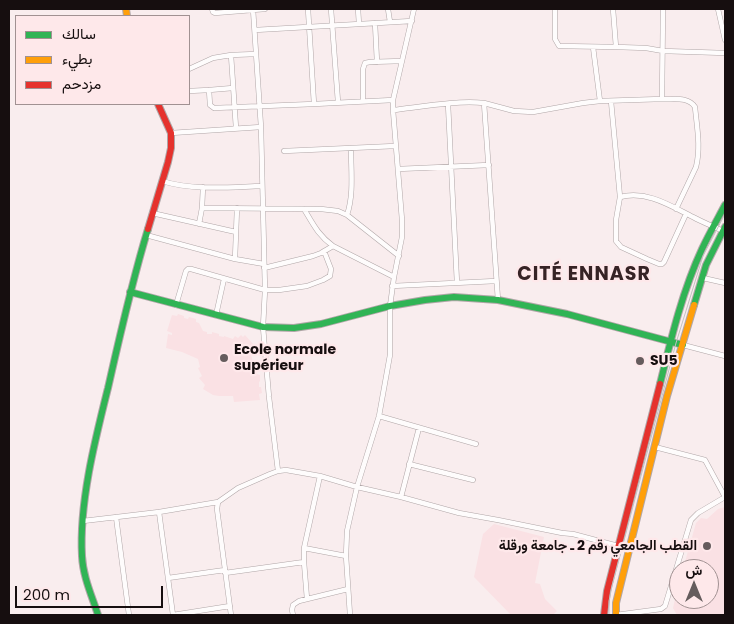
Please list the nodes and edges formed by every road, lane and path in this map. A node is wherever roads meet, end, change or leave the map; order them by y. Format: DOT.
graph roads {
  1 [pos="212,9"];
  2 [pos="253,9"];
  3 [pos="265,9"];
  4 [pos="308,9"];
  5 [pos="331,9"];
  6 [pos="358,9"];
  7 [pos="388,9"];
  8 [pos="414,9"];
  9 [pos="555,9"];
  10 [pos="612,9"];
  11 [pos="663,9"];
  12 [pos="718,9"];
  13 [pos="412,21"];
  14 [pos="390,22"];
  15 [pos="375,23"];
  16 [pos="359,24"];
  17 [pos="332,25"];
  18 [pos="308,27"];
  19 [pos="255,30"];
  20 [pos="725,40"];
  21 [pos="616,46"];
  22 [pos="593,47"];
  23 [pos="663,51"];
  24 [pos="256,54"];
  25 [pos="725,54"];
  26 [pos="231,55"];
  27 [pos="402,61"];
  28 [pos="377,62"];
  29 [pos="190,69"];
  30 [pos="233,88"];
  31 [pos="209,90"];
  32 [pos="190,91"];
  33 [pos="393,100"];
  34 [pos="611,100"];
  35 [pos="662,100"];
  36 [pos="363,101"];
  37 [pos="600,101"];
  38 [pos="338,102"];
  39 [pos="484,103"];
  40 [pos="314,104"];
  41 [pos="448,104"];
  42 [pos="158,105"];
  43 [pos="260,107"];
  44 [pos="235,108"];
  45 [pos="393,110"];
  46 [pos="261,127"];
  47 [pos="236,128"];
  48 [pos="170,133"];
  49 [pos="396,146"];
  50 [pos="351,149"];
  51 [pos="284,151"];
  52 [pos="489,164"];
  53 [pos="450,166"];
  54 [pos="398,169"];
  55 [pos="162,181"];
  56 [pos="262,186"];
  57 [pos="203,187"];
  58 [pos="620,197"];
  59 [pos="725,206"];
  60 [pos="202,208"];
  61 [pos="237,208"];
  62 [pos="263,208"];
  63 [pos="304,209"];
  64 [pos="676,209"];
  65 [pos="152,213"];
  66 [pos="686,214"];
  67 [pos="347,215"];
  68 [pos="199,224"];
  69 [pos="713,227"];
  70 [pos="725,230"];
  71 [pos="236,232"];
  72 [pos="146,235"];
  73 [pos="333,246"];
  74 [pos="324,251"];
  75 [pos="399,256"];
  76 [pos="235,259"];
  77 [pos="264,266"];
  78 [pos="394,276"];
  79 [pos="224,278"];
  80 [pos="703,278"];
  81 [pos="496,281"];
  82 [pos="457,283"];
  83 [pos="725,283"];
  84 [pos="392,286"];
  85 [pos="265,290"];
  86 [pos="130,292"];
  87 [pos="498,300"];
  88 [pos="176,305"];
  89 [pos="390,306"];
  90 [pos="216,315"];
  91 [pos="263,327"];
  92 [pos="671,342"];
  93 [pos="683,345"];
  94 [pos="725,356"];
  95 [pos="379,416"];
  96 [pos="419,428"];
  97 [pos="476,444"];
  98 [pos="655,447"];
  99 [pos="409,464"];
  100 [pos="278,471"];
  101 [pos="320,476"];
  102 [pos="472,480"];
  103 [pos="357,487"];
  104 [pos="401,497"];
  105 [pos="725,497"];
  106 [pos="218,502"];
  107 [pos="159,512"];
  108 [pos="116,517"];
  109 [pos="83,521"];
  110 [pos="618,546"];
  111 [pos="304,548"];
  112 [pos="346,556"];
  113 [pos="304,562"];
  114 [pos="225,571"];
  115 [pos="168,578"];
  116 [pos="348,589"];
  117 [pos="308,599"];
  118 [pos="230,606"];
  119 [pos="98,615"];
  120 [pos="129,615"];
  121 [pos="172,615"];
  122 [pos="231,615"];
  123 [pos="293,615"];
  124 [pos="350,615"];
  125 [pos="604,615"];
  126 [pos="616,615"];
  1 -- 2 [label="street"];
  2 -- 3 [label="street"];
  2 -- 19 [label="street"];
  4 -- 18 [label="street"];
  5 -- 17 [label="street"];
  6 -- 16 [label="street"];
  7 -- 14 [label="street"];
  8 -- 13 [label="street"];
  9 -- 22 [label="street"];
  10 -- 21 [label="street"];
  11 -- 23 [label="street"];
  12 -- 20 [label="street"];
  13 -- 14 [label="street"];
  13 -- 27 [label="street"];
  14 -- 15 [label="street"];
  15 -- 16 [label="street"];
  15 -- 28 [label="street"];
  16 -- 17 [label="street"];
  17 -- 18 [label="street"];
  17 -- 38 [label="street"];
  18 -- 19 [label="street"];
  18 -- 40 [label="street"];
  19 -- 24 [label="street"];
  21 -- 22 [label="street"];
  21 -- 23 [label="street"];
  22 -- 37 [label="street"];
  23 -- 25 [label="street"];
  23 -- 35 [label="street"];
  24 -- 26 [label="street"];
  24 -- 43 [label="street"];
  26 -- 29 [label="street"];
  26 -- 30 [label="street"];
  27 -- 28 [label="street"];
  27 -- 33 [label="street"];
  28 -- 36 [label="street"];
  30 -- 31 [label="street"];
  30 -- 44 [label="street"];
  31 -- 32 [label="street"];
  31 -- 44 [label="street"];
  33 -- 36 [label="street"];
  33 -- 45 [label="street"];
  34 -- 35 [label="street"];
  34 -- 37 [label="street"];
  34 -- 58 [label="street"];
  35 -- 64 [label="street"];
  36 -- 38 [label="street"];
  37 -- 39 [label="street"];
  38 -- 40 [label="street"];
  39 -- 41 [label="street"];
  39 -- 52 [label="street"];
  40 -- 43 [label="street"];
  41 -- 45 [label="street"];
  41 -- 53 [label="street"];
  42 -- 48 [label="street"];
  43 -- 44 [label="street"];
  43 -- 46 [label="street"];
  44 -- 47 [label="street"];
  45 -- 49 [label="street"];
  46 -- 47 [label="street"];
  46 -- 56 [label="street"];
  47 -- 48 [label="street"];
  48 -- 55 [label="street"];
  49 -- 50 [label="street"];
  49 -- 54 [label="street"];
  50 -- 51 [label="street"];
  50 -- 67 [label="street"];
  52 -- 53 [label="street"];
  52 -- 81 [label="street"];
  53 -- 54 [label="street"];
  53 -- 82 [label="street"];
  54 -- 75 [label="street"];
  55 -- 57 [label="street"];
  55 -- 65 [label="street"];
  56 -- 57 [label="street"];
  56 -- 62 [label="street"];
  57 -- 60 [label="street"];
  58 -- 64 [label="street"];
  58 -- 66 [label="street"];
  59 -- 69 [label="street"];
  60 -- 61 [label="street"];
  60 -- 68 [label="street"];
  61 -- 62 [label="street"];
  61 -- 71 [label="street"];
  62 -- 63 [label="street"];
  62 -- 77 [label="street"];
  63 -- 67 [label="street"];
  63 -- 73 [label="street"];
  64 -- 66 [label="street"];
  65 -- 68 [label="street"];
  65 -- 72 [label="street"];
  66 -- 69 [label="street"];
  67 -- 75 [label="street"];
  68 -- 71 [label="street"];
  69 -- 70 [label="street"];
  69 -- 92 [label="street"];
  70 -- 80 [label="street"];
  71 -- 76 [label="street"];
  72 -- 76 [label="street"];
  72 -- 86 [label="street"];
  73 -- 74 [label="street"];
  73 -- 78 [label="street"];
  74 -- 77 [label="street"];
  74 -- 85 [label="street"];
  75 -- 78 [label="street"];
  76 -- 77 [label="street"];
  77 -- 85 [label="street"];
  78 -- 84 [label="street"];
  79 -- 85 [label="street"];
  79 -- 88 [label="street"];
  79 -- 90 [label="street"];
  80 -- 83 [label="street"];
  80 -- 93 [label="street"];
  81 -- 82 [label="street"];
  81 -- 87 [label="street"];
  82 -- 84 [label="street"];
  84 -- 89 [label="street"];
  85 -- 91 [label="street"];
  86 -- 88 [label="street"];
  86 -- 109 [label="street"];
  87 -- 89 [label="street"];
  87 -- 92 [label="street"];
  88 -- 90 [label="street"];
  89 -- 91 [label="street"];
  89 -- 95 [label="street"];
  90 -- 91 [label="street"];
  91 -- 100 [label="street"];
  92 -- 93 [label="street"];
  92 -- 110 [label="street"];
  93 -- 94 [label="street"];
  93 -- 98 [label="street"];
  95 -- 96 [label="street"];
  95 -- 103 [label="street"];
  96 -- 97 [label="street"];
  96 -- 99 [label="street"];
  98 -- 105 [label="street"];
  98 -- 126 [label="street"];
  99 -- 102 [label="street"];
  99 -- 104 [label="street"];
  100 -- 101 [label="street"];
  100 -- 106 [label="street"];
  101 -- 103 [label="street"];
  101 -- 111 [label="street"];
  103 -- 104 [label="street"];
  103 -- 112 [label="street"];
  104 -- 110 [label="street"];
  105 -- 126 [label="street"];
  106 -- 107 [label="street"];
  106 -- 114 [label="street"];
  107 -- 108 [label="street"];
  107 -- 115 [label="street"];
  108 -- 109 [label="street"];
  108 -- 120 [label="street"];
  109 -- 119 [label="street"];
  110 -- 125 [label="street"];
  111 -- 112 [label="street"];
  111 -- 113 [label="street"];
  112 -- 116 [label="street"];
  113 -- 114 [label="street"];
  113 -- 117 [label="street"];
  114 -- 115 [label="street"];
  114 -- 118 [label="street"];
  115 -- 121 [label="street"];
  116 -- 117 [label="street"];
  116 -- 124 [label="street"];
  117 -- 123 [label="street"];
  118 -- 121 [label="street"];
  118 -- 122 [label="street"];
}
